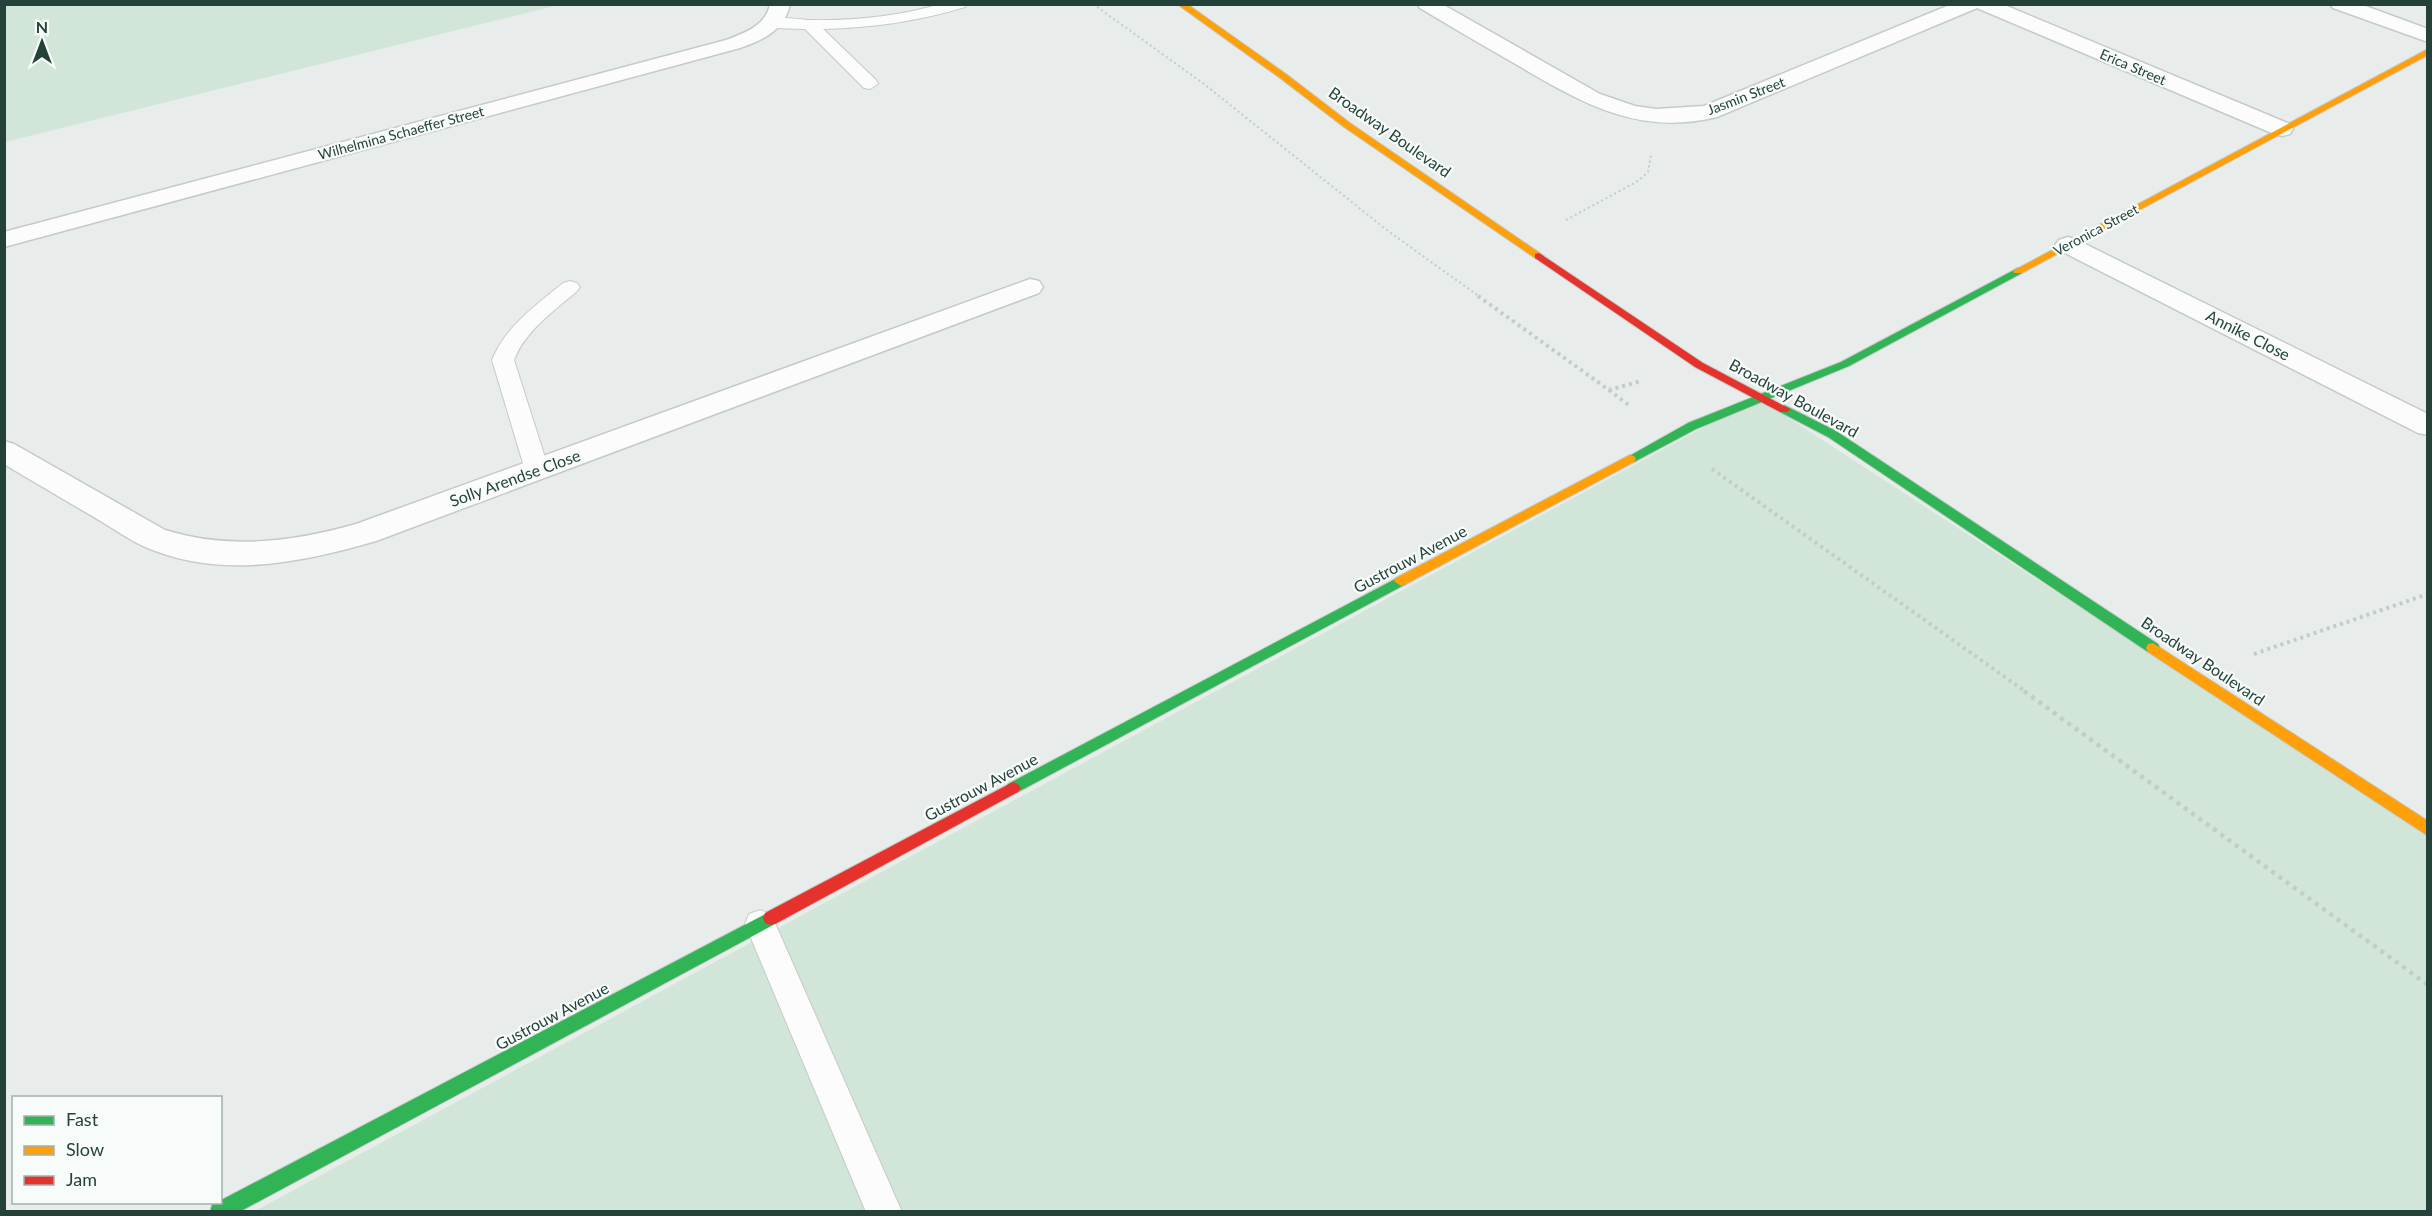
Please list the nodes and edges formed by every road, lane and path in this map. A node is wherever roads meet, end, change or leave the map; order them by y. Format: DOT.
graph roads {
  1 [pos="960,4"];
  2 [pos="1093,4"];
  3 [pos="1181,4"];
  4 [pos="1427,4"];
  5 [pos="1970,4"];
  6 [pos="1984,4"];
  7 [pos="2340,4"];
  8 [pos="776,14"];
  9 [pos="811,26"];
  10 [pos="2427,36"];
  11 [pos="2427,51"];
  12 [pos="870,84"];
  13 [pos="1652,116"];
  14 [pos="2282,129"];
  15 [pos="4,240"];
  16 [pos="1522,243"];
  17 [pos="2068,245"];
  18 [pos="570,287"];
  19 [pos="1030,287"];
  20 [pos="1700,365"];
  21 [pos="1609,390"];
  22 [pos="1761,398"];
  23 [pos="2427,426"];
  24 [pos="1669,439"];
  25 [pos="4,451"];
  26 [pos="537,470"];
  27 [pos="2427,594"];
  28 [pos="2194,675"];
  29 [pos="2427,830"];
  30 [pos="760,924"];
  31 [pos="2427,985"];
  32 [pos="219,1212"];
  33 [pos="884,1212"];
  1 -- 9 [label="lane"];
  2 -- 21 [label="path"];
  3 -- 16 [label="street, Broadway Boulevard"];
  4 -- 13 [label="street, Jasmin Street"];
  5 -- 13 [label="street, Jasmin Street"];
  6 -- 14 [label="street, Erica Street"];
  7 -- 10 [label="street"];
  8 -- 9 [label="lane"];
  8 -- 15 [label="street, Wilhelmina Schaeffer Street"];
  9 -- 12 [label="lane"];
  11 -- 14 [label="street, Veronica Street"];
  13 -- 16 [label="path"];
  14 -- 17 [label="street, Veronica Street"];
  16 -- 20 [label="street, Broadway Boulevard"];
  17 -- 22 [label="street, Veronica Street"];
  17 -- 23 [label="street, Annike Close"];
  18 -- 26 [label="lane"];
  19 -- 26 [label="street, Solly Arendse Close"];
  20 -- 21 [label="path"];
  20 -- 22 [label="street, Broadway Boulevard"];
  21 -- 24 [label="path"];
  22 -- 24 [label="street, Gustrouw Avenue"];
  22 -- 28 [label="street, Broadway Boulevard"];
  24 -- 30 [label="street, Gustrouw Avenue"];
  24 -- 31 [label="path"];
  25 -- 26 [label="street, Solly Arendse Close"];
  27 -- 28 [label="path"];
  28 -- 29 [label="street, Broadway Boulevard"];
  30 -- 32 [label="street, Gustrouw Avenue"];
  30 -- 33 [label="lane"];
}
